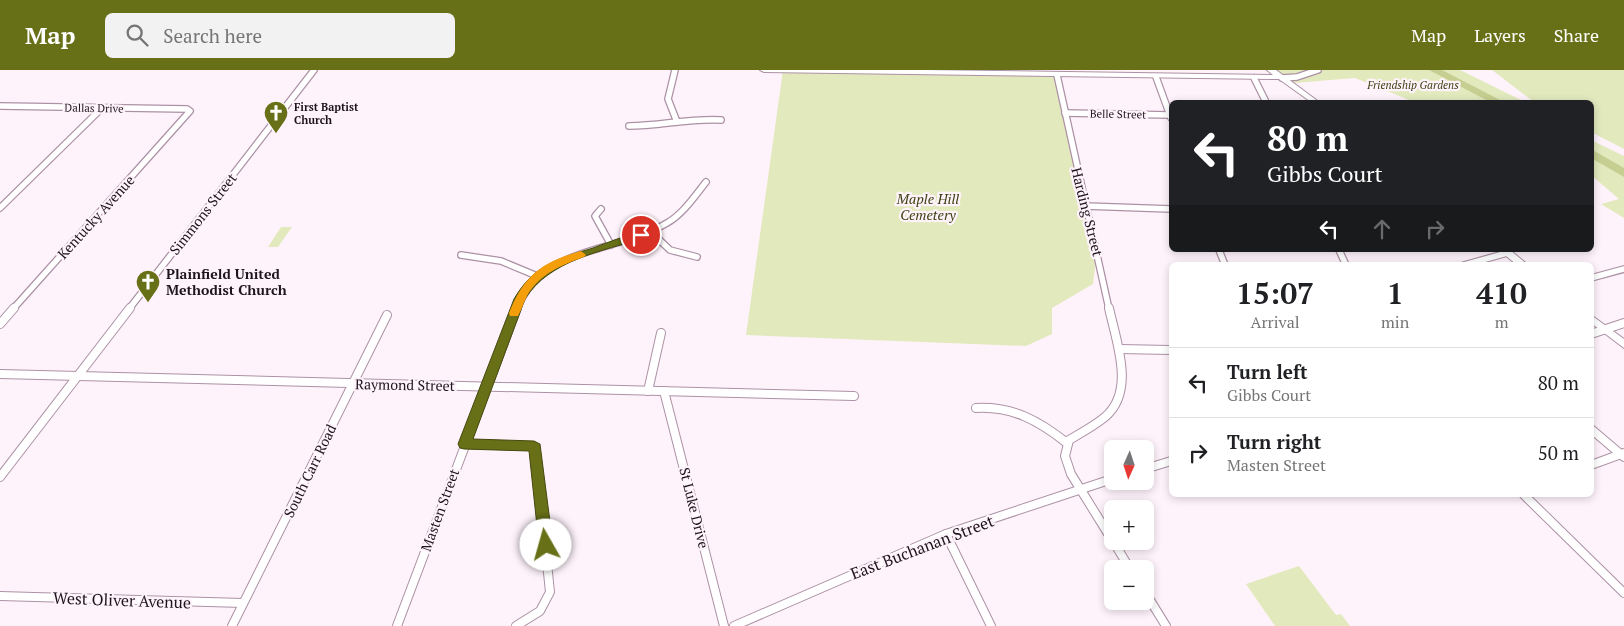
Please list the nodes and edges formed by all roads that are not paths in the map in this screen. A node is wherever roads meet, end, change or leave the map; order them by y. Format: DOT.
graph roads {
  1 [pos="314,70"];
  2 [pos="675,70"];
  3 [pos="764,70"];
  4 [pos="1215,70"];
  5 [pos="1272,70"];
  6 [pos="1318,70"];
  7 [pos="987,72"];
  8 [pos="1058,73"];
  9 [pos="1140,73"];
  10 [pos="1156,77"];
  11 [pos="1220,78"];
  12 [pos="1254,78"];
  13 [pos="1282,78"];
  14 [pos="1265,100"];
  15 [pos="1312,100"];
  16 [pos="0,106"];
  17 [pos="102,108"];
  18 [pos="187,109"];
  19 [pos="1169,111"];
  20 [pos="1065,113"];
  21 [pos="1169,116"];
  22 [pos="721,120"];
  23 [pos="677,122"];
  24 [pos="629,126"];
  25 [pos="706,182"];
  26 [pos="1085,206"];
  27 [pos="0,208"];
  28 [pos="1169,209"];
  29 [pos="601,210"];
  30 [pos="650,231"];
  31 [pos="610,245"];
  32 [pos="1503,252"];
  33 [pos="1507,252"];
  34 [pos="460,255"];
  35 [pos="697,257"];
  36 [pos="1473,262"];
  37 [pos="1519,262"];
  38 [pos="1624,269"];
  39 [pos="537,276"];
  40 [pos="1594,277"];
  41 [pos="387,315"];
  42 [pos="1594,320"];
  43 [pos="1624,323"];
  44 [pos="0,324"];
  45 [pos="1606,329"];
  46 [pos="1594,333"];
  47 [pos="661,334"];
  48 [pos="1624,344"];
  49 [pos="1119,349"];
  50 [pos="1169,350"];
  51 [pos="0,374"];
  52 [pos="77,376"];
  53 [pos="353,383"];
  54 [pos="486,387"];
  55 [pos="648,391"];
  56 [pos="664,391"];
  57 [pos="854,396"];
  58 [pos="976,408"];
  59 [pos="1594,431"];
  60 [pos="1067,443"];
  61 [pos="464,444"];
  62 [pos="1623,455"];
  63 [pos="1169,462"];
  64 [pos="1594,464"];
  65 [pos="1154,466"];
  66 [pos="0,477"];
  67 [pos="1104,482"];
  68 [pos="1080,489"];
  69 [pos="1526,497"];
  70 [pos="1104,527"];
  71 [pos="946,534"];
  72 [pos="1624,593"];
  73 [pos="0,596"];
  74 [pos="244,603"];
  75 [pos="1154,607"];
  76 [pos="232,626"];
  77 [pos="397,626"];
  78 [pos="516,626"];
  79 [pos="724,626"];
  80 [pos="734,626"];
  81 [pos="991,626"];
  82 [pos="1166,626"];
  1 -- 52 [label="street, Simmons Street"];
  2 -- 23 [label="street"];
  3 -- 7 [label="street"];
  4 -- 11 [label="street"];
  5 -- 13 [label="street"];
  6 -- 13 [label="street"];
  7 -- 8 [label="street"];
  8 -- 9 [label="street"];
  8 -- 20 [label="street, Harding Street"];
  9 -- 10 [label="street"];
  10 -- 11 [label="street"];
  10 -- 19 [label="street"];
  11 -- 12 [label="street"];
  12 -- 13 [label="street"];
  12 -- 14 [label="street"];
  13 -- 15 [label="street"];
  16 -- 17 [label="street, Dallas Drive"];
  17 -- 18 [label="street, Dallas Drive"];
  17 -- 27 [label="street"];
  18 -- 44 [label="street, Kentucky Avenue"];
  20 -- 21 [label="street, Belle Street"];
  20 -- 26 [label="street, Harding Street"];
  22 -- 23 [label="street"];
  23 -- 24 [label="street"];
  25 -- 30 [label="street, Masten Street"];
  26 -- 28 [label="street"];
  26 -- 49 [label="street, Harding Street"];
  29 -- 31 [label="street"];
  30 -- 31 [label="street, Masten Street"];
  30 -- 35 [label="street"];
  31 -- 39 [label="street, Masten Street"];
  32 -- 36 [label="street"];
  33 -- 37 [label="street"];
  34 -- 39 [label="street"];
  38 -- 40 [label="street"];
  39 -- 54 [label="street, Masten Street"];
  41 -- 53 [label="street, South Carr Road"];
  42 -- 45 [label="street"];
  43 -- 45 [label="street"];
  45 -- 46 [label="street"];
  45 -- 48 [label="street"];
  47 -- 55 [label="street"];
  49 -- 50 [label="street"];
  49 -- 60 [label="street, Harding Street"];
  51 -- 52 [label="street, Raymond Street"];
  52 -- 53 [label="street, Raymond Street"];
  52 -- 66 [label="street, Simmons Street"];
  53 -- 54 [label="street, Raymond Street"];
  53 -- 74 [label="street, South Carr Road"];
  54 -- 55 [label="street, Raymond Street"];
  54 -- 61 [label="street, Masten Street"];
  55 -- 56 [label="street, Raymond Street"];
  56 -- 57 [label="street, Raymond Street"];
  56 -- 79 [label="street, St Luke Drive"];
  58 -- 60 [label="street"];
  59 -- 62 [label="street"];
  60 -- 68 [label="street"];
  61 -- 77 [label="street, Masten Street"];
  61 -- 78 [label="street"];
  62 -- 64 [label="street"];
  63 -- 65 [label="street"];
  67 -- 68 [label="street, East Buchanan Street"];
  68 -- 70 [label="street"];
  68 -- 71 [label="street, East Buchanan Street"];
  69 -- 72 [label="street"];
  71 -- 80 [label="street, East Buchanan Street"];
  71 -- 81 [label="street"];
  73 -- 74 [label="street, West Oliver Avenue"];
  74 -- 76 [label="street, South Carr Road"];
  75 -- 82 [label="street"];
}
